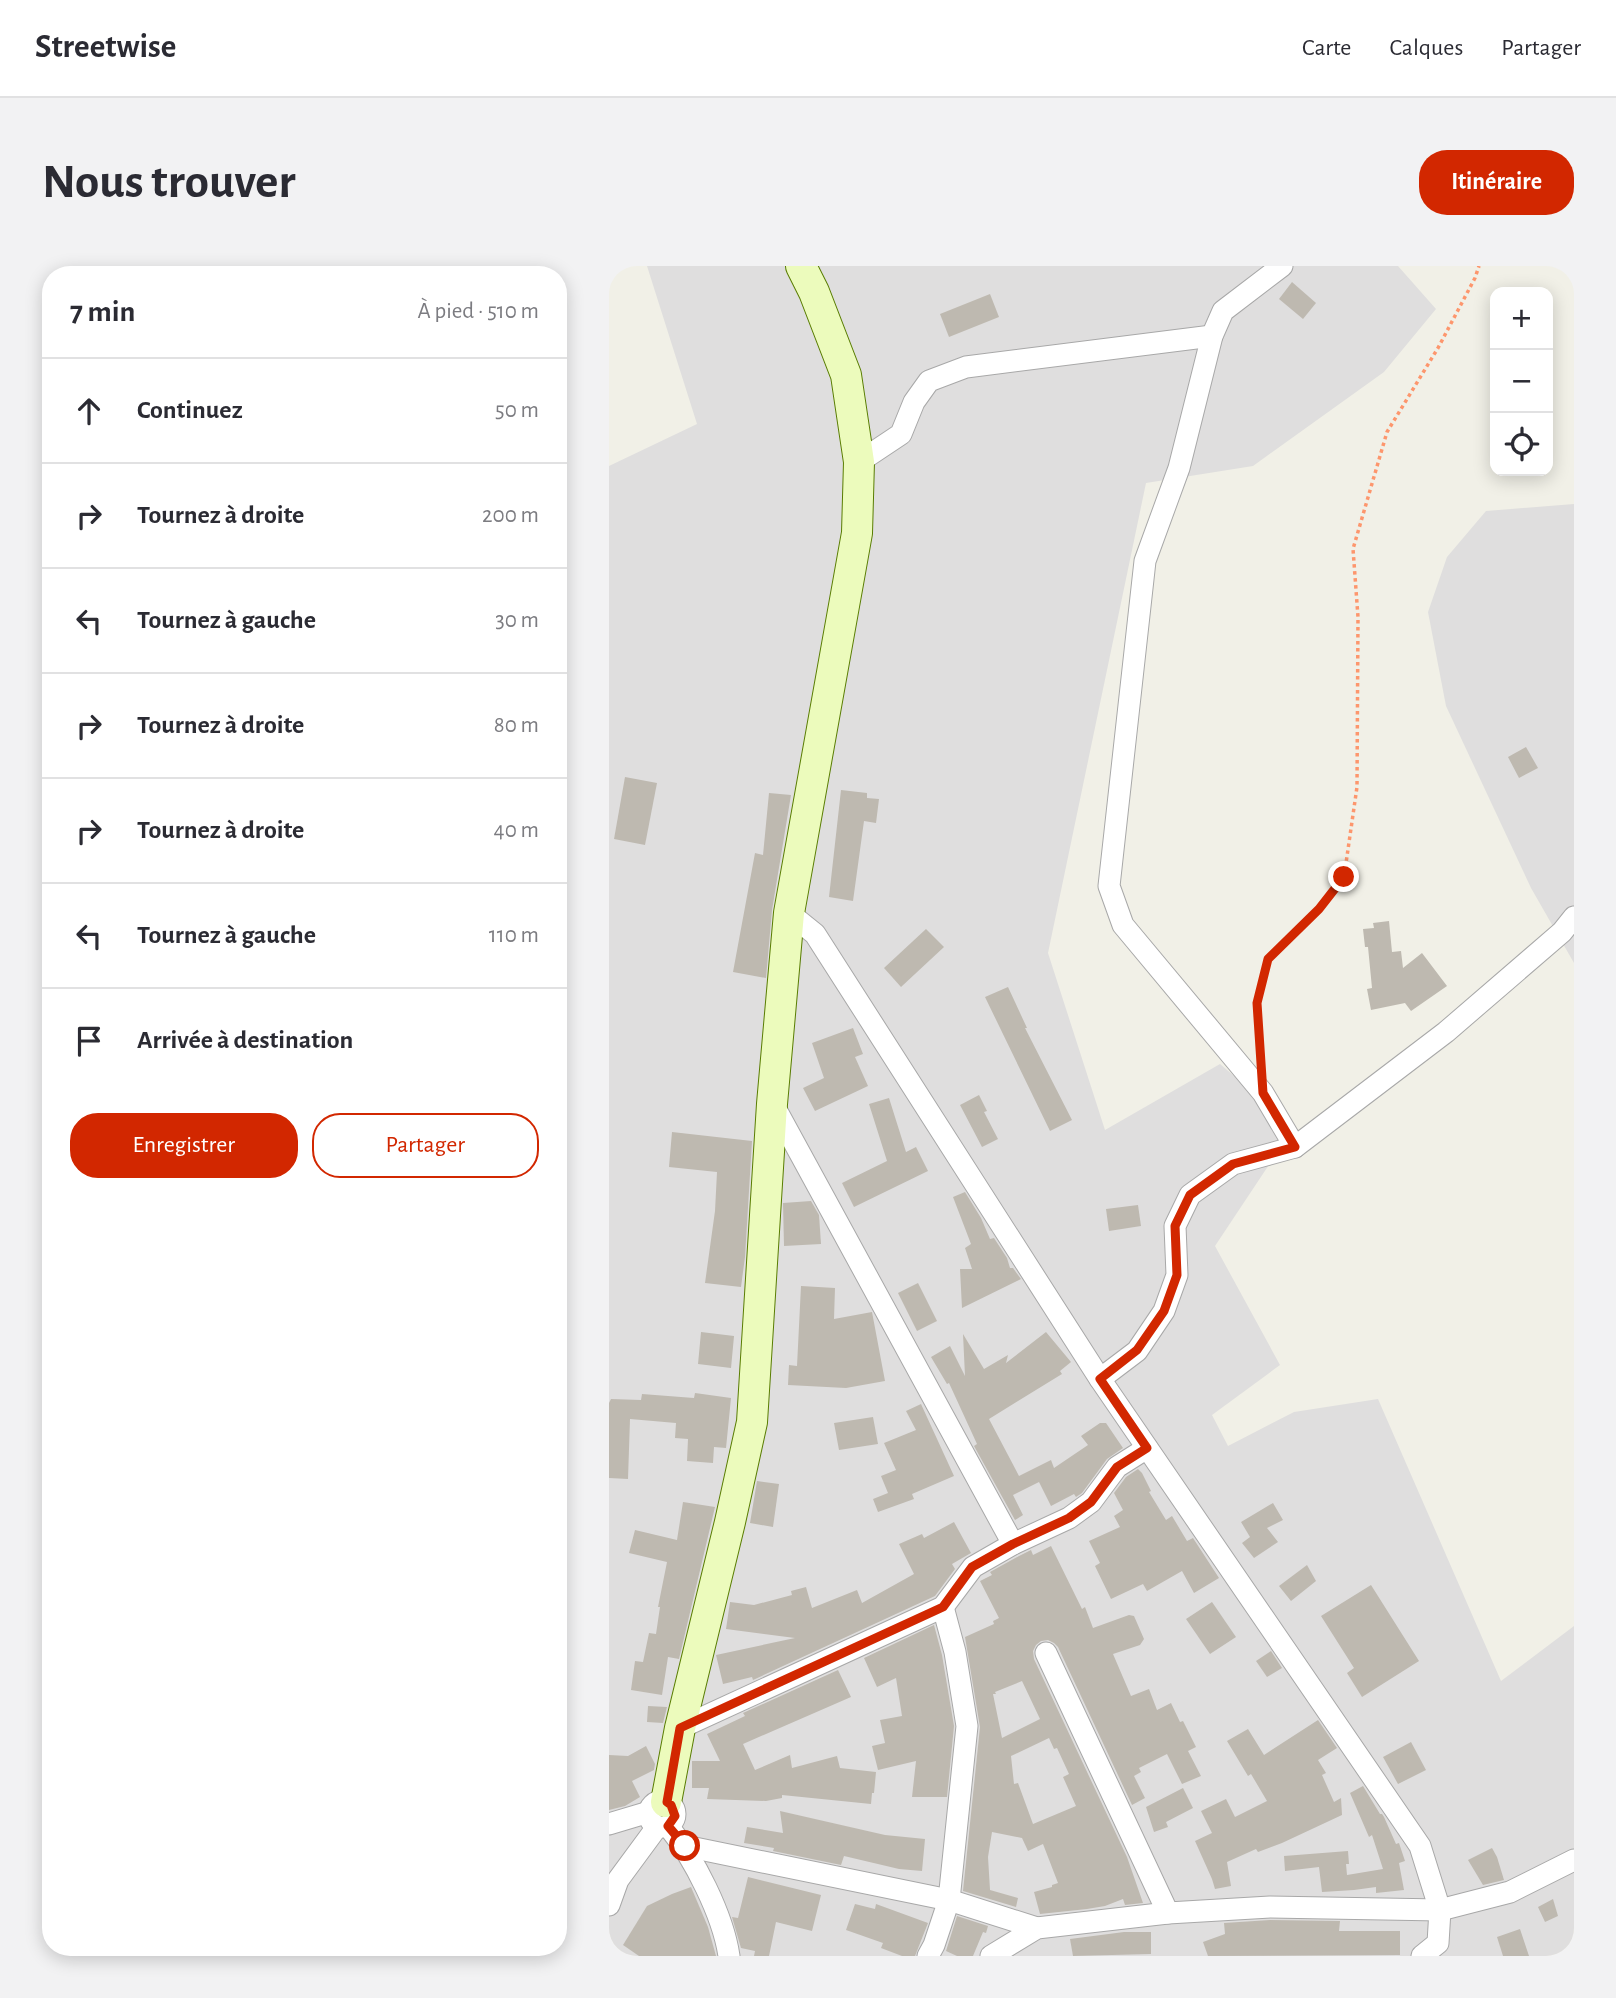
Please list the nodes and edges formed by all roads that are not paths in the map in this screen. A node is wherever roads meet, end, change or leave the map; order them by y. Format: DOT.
graph roads {
  1 [pos="801,266"];
  2 [pos="1282,266"];
  3 [pos="1212,336"];
  4 [pos="859,462"];
  5 [pos="789,913"];
  6 [pos="1574,917"];
  7 [pos="772,1104"];
  8 [pos="1295,1147"];
  9 [pos="1100,1379"];
  10 [pos="1147,1448"];
  11 [pos="1013,1544"];
  12 [pos="943,1607"];
  13 [pos="1046,1653"];
  14 [pos="680,1728"];
  15 [pos="660,1817"];
  16 [pos="609,1824"];
  17 [pos="685,1846"];
  18 [pos="1574,1860"];
  19 [pos="949,1900"];
  20 [pos="609,1905"];
  21 [pos="1440,1910"];
  22 [pos="1168,1913"];
  23 [pos="1037,1928"];
  24 [pos="1434,1952"];
  25 [pos="729,1956"];
  26 [pos="928,1956"];
  27 [pos="991,1956"];
  1 -- 4 [label="street"];
  2 -- 3 [label="street"];
  3 -- 4 [label="street"];
  3 -- 8 [label="street"];
  4 -- 5 [label="street"];
  5 -- 7 [label="street"];
  5 -- 9 [label="street"];
  6 -- 8 [label="street"];
  7 -- 11 [label="street"];
  7 -- 14 [label="street"];
  8 -- 9 [label="street"];
  9 -- 10 [label="street"];
  10 -- 11 [label="street"];
  10 -- 21 [label="street"];
  11 -- 12 [label="street"];
  12 -- 14 [label="street"];
  12 -- 19 [label="street"];
  13 -- 22 [label="street"];
  14 -- 15 [label="street"];
  15 -- 16 [label="street"];
  15 -- 17 [label="street"];
  15 -- 20 [label="street"];
  17 -- 19 [label="street"];
  17 -- 25 [label="street"];
  18 -- 21 [label="street"];
  19 -- 23 [label="street"];
  19 -- 26 [label="street"];
  21 -- 22 [label="street"];
  21 -- 24 [label="street"];
  22 -- 23 [label="street"];
  23 -- 27 [label="street"];
}
